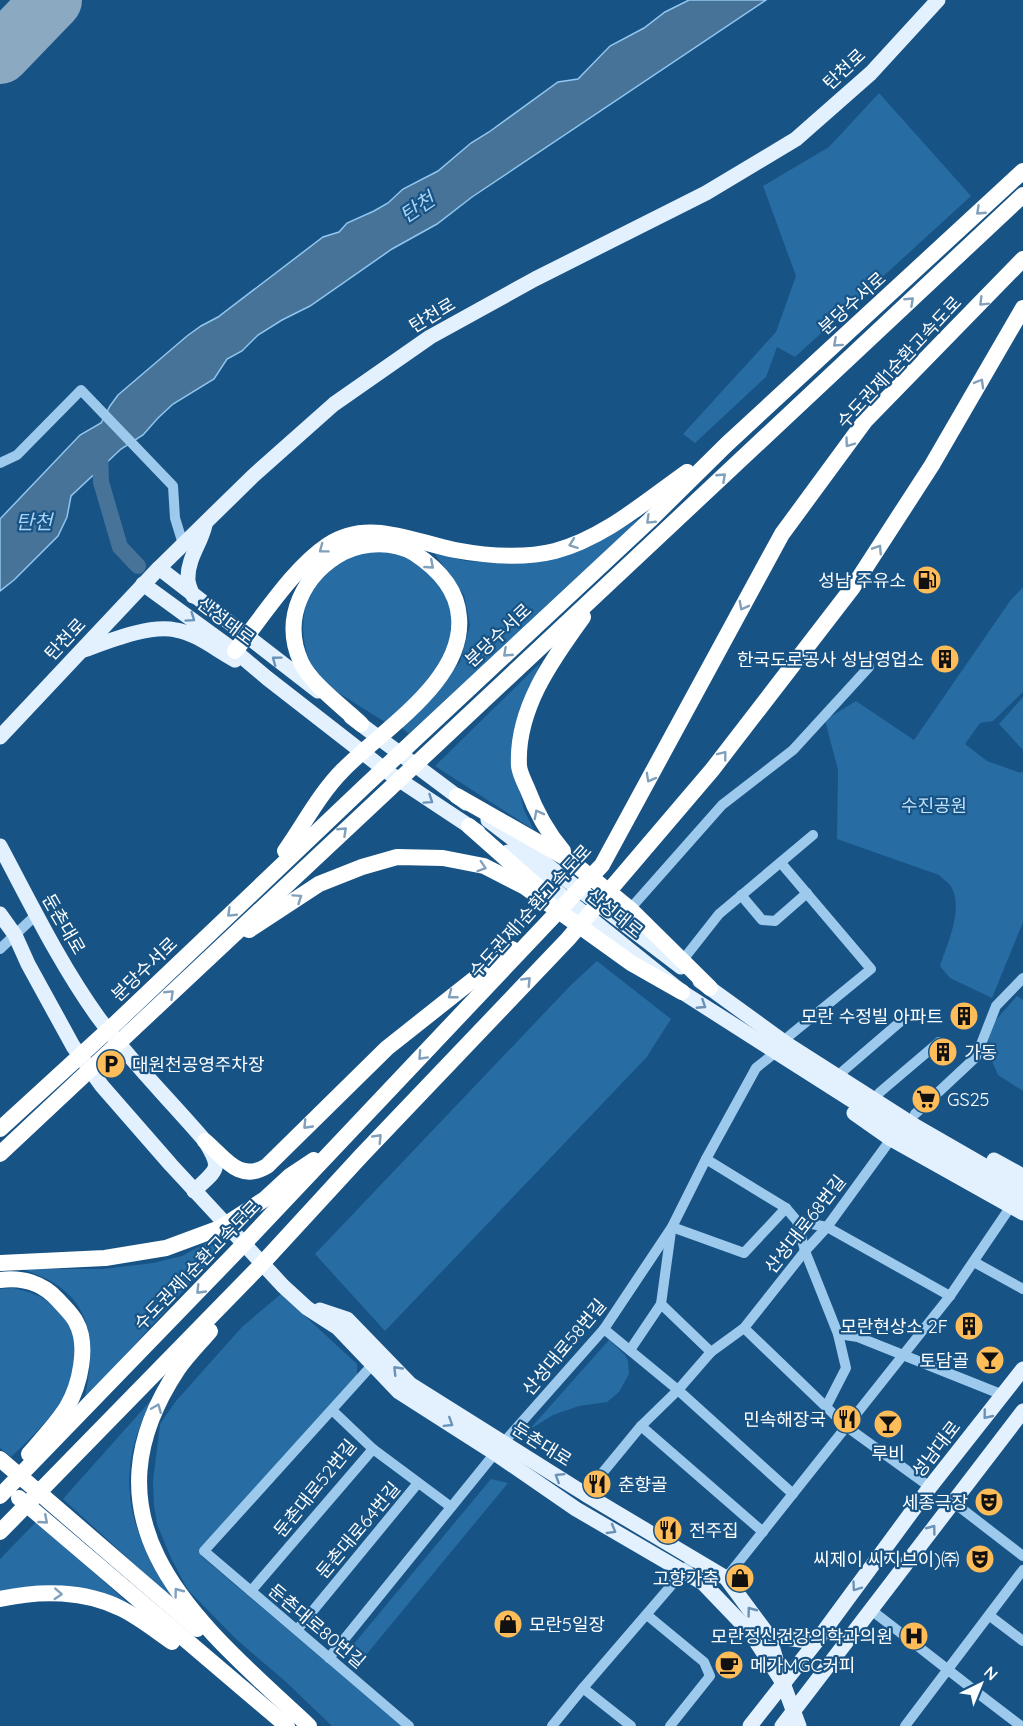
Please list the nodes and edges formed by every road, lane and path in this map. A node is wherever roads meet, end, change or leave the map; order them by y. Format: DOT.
graph roads {
  1 [pos="938,0"];
  2 [pos="1023,171"];
  3 [pos="1023,195"];
  4 [pos="1023,260"];
  5 [pos="1023,308"];
  6 [pos="727,444"];
  7 [pos="0,463"];
  8 [pos="206,522"];
  9 [pos="183,544"];
  10 [pos="159,568"];
  11 [pos="144,584"];
  12 [pos="606,586"];
  13 [pos="193,596"];
  14 [pos="247,638"];
  15 [pos="81,650"];
  16 [pos="236,651"];
  17 [pos="869,666"];
  18 [pos="267,678"];
  19 [pos="12,724"];
  20 [pos="361,724"];
  21 [pos="0,737"];
  22 [pos="0,752"];
  23 [pos="457,796"];
  24 [pos="469,826"];
  25 [pos="813,836"];
  26 [pos="0,846"];
  27 [pos="572,861"];
  28 [pos="781,863"];
  29 [pos="261,883"];
  30 [pos="807,893"];
  31 [pos="741,896"];
  32 [pos="630,909"];
  33 [pos="0,914"];
  34 [pos="36,915"];
  35 [pos="549,922"];
  36 [pos="576,922"];
  37 [pos="15,936"];
  38 [pos="0,949"];
  39 [pos="213,953"];
  40 [pos="682,961"];
  41 [pos="1023,978"];
  42 [pos="711,988"];
  43 [pos="682,992"];
  44 [pos="900,1022"];
  45 [pos="122,1028"];
  46 [pos="789,1036"];
  47 [pos="939,1042"];
  48 [pos="776,1052"];
  49 [pos="77,1069"];
  50 [pos="843,1071"];
  51 [pos="879,1093"];
  52 [pos="915,1126"];
  53 [pos="0,1129"];
  54 [pos="891,1139"];
  55 [pos="206,1141"];
  56 [pos="0,1154"];
  57 [pos="706,1159"];
  58 [pos="1023,1176"];
  59 [pos="1023,1188"];
  60 [pos="194,1191"];
  61 [pos="271,1204"];
  62 [pos="1019,1207"];
  63 [pos="786,1208"];
  64 [pos="797,1221"];
  65 [pos="672,1227"];
  66 [pos="827,1227"];
  67 [pos="805,1251"];
  68 [pos="974,1262"];
  69 [pos="0,1263"];
  70 [pos="258,1268"];
  71 [pos="0,1280"];
  72 [pos="1023,1289"];
  73 [pos="950,1296"];
  74 [pos="661,1304"];
  75 [pos="306,1308"];
  76 [pos="744,1328"];
  77 [pos="604,1329"];
  78 [pos="838,1334"];
  79 [pos="630,1350"];
  80 [pos="711,1352"];
  81 [pos="904,1355"];
  82 [pos="373,1364"];
  83 [pos="1023,1370"];
  84 [pos="678,1390"];
  85 [pos="1003,1395"];
  86 [pos="826,1407"];
  87 [pos="332,1410"];
  88 [pos="1023,1411"];
  89 [pos="641,1426"];
  90 [pos="847,1427"];
  91 [pos="500,1448"];
  92 [pos="373,1449"];
  93 [pos="39,1450"];
  94 [pos="0,1459"];
  95 [pos="0,1481"];
  96 [pos="418,1483"];
  97 [pos="930,1487"];
  98 [pos="0,1489"];
  99 [pos="585,1494"];
  100 [pos="793,1494"];
  101 [pos="0,1496"];
  102 [pos="953,1502"];
  103 [pos="451,1507"];
  104 [pos="0,1532"];
  105 [pos="763,1532"];
  106 [pos="204,1551"];
  107 [pos="1023,1556"];
  108 [pos="695,1558"];
  109 [pos="1023,1570"];
  110 [pos="684,1571"];
  111 [pos="726,1578"];
  112 [pos="251,1591"];
  113 [pos="0,1599"];
  114 [pos="871,1610"];
  115 [pos="647,1615"];
  116 [pos="990,1616"];
  117 [pos="297,1630"];
  118 [pos="769,1636"];
  119 [pos="1023,1641"];
  120 [pos="816,1642"];
  121 [pos="329,1658"];
  122 [pos="946,1671"];
  123 [pos="783,1683"];
  124 [pos="582,1688"];
  125 [pos="276,1695"];
  126 [pos="259,1702"];
  127 [pos="796,1719"];
  128 [pos="287,1726"];
  129 [pos="309,1726"];
  130 [pos="409,1726"];
  131 [pos="552,1726"];
  132 [pos="631,1726"];
  133 [pos="670,1726"];
  134 [pos="750,1726"];
  135 [pos="782,1726"];
  136 [pos="904,1726"];
  137 [pos="1021,1726"];
  1 -- 8 [label="main road, 탄천로"];
  2 -- 6 [label="highway, 분당수서로, one-way"];
  12 -- 3 [label="highway, 분당수서로, one-way"];
  4 -- 35 [label="highway, 수도권제1순환고속도로, one-way"];
  70 -- 5 [label="highway, one-way"];
  6 -- 14 [label="highway, one-way"];
  6 -- 29 [label="highway, 분당수서로, one-way"];
  7 -- 9 [label="street"];
  8 -- 9 [label="main road, 탄천로"];
  8 -- 13 [label="main road"];
  9 -- 10 [label="main road, 탄천로"];
  10 -- 11 [label="main road, 탄천로"];
  10 -- 13 [label="main road, 산성대로"];
  11 -- 15 [label="main road, 탄천로"];
  11 -- 16 [label="main road, 산성대로, one-way"];
  27 -- 12 [label="highway, one-way"];
  39 -- 12 [label="highway, 분당수서로, one-way"];
  13 -- 14 [label="main road, 산성대로"];
  14 -- 16 [label="highway"];
  20 -- 14 [label="main road, 산성대로, one-way"];
  15 -- 18 [label="main road"];
  15 -- 19 [label="main road, 탄천로"];
  16 -- 18 [label="main road, 산성대로"];
  17 -- 32 [label="street"];
  18 -- 24 [label="main road, 산성대로, one-way"];
  19 -- 21 [label="main road, 탄천로"];
  19 -- 22 [label="main road"];
  20 -- 23 [label="main road, 산성대로"];
  20 -- 29 [label="highway, one-way"];
  23 -- 27 [label="highway"];
  23 -- 42 [label="main road, 산성대로"];
  24 -- 36 [label="highway"];
  24 -- 43 [label="main road, 산성대로"];
  25 -- 28 [label="street"];
  26 -- 34 [label="main road, 둔촌대로"];
  27 -- 32 [label="highway"];
  28 -- 30 [label="street"];
  28 -- 31 [label="street"];
  29 -- 45 [label="highway, 분당수서로, one-way"];
  30 -- 31 [label="street"];
  30 -- 46 [label="street"];
  31 -- 40 [label="street"];
  32 -- 40 [label="highway"];
  33 -- 37 [label="main road"];
  34 -- 37 [label="street"];
  34 -- 55 [label="main road, 둔촌대로"];
  35 -- 55 [label="highway, one-way"];
  35 -- 61 [label="highway, 수도권제1순환고속도로, one-way"];
  39 -- 36 [label="highway, one-way"];
  36 -- 43 [label="highway"];
  37 -- 38 [label="street"];
  37 -- 60 [label="main road"];
  45 -- 39 [label="highway, 분당수서로, one-way"];
  40 -- 42 [label="highway"];
  41 -- 52 [label="street"];
  42 -- 46 [label="main road"];
  42 -- 52 [label="main road, 산성대로"];
  43 -- 48 [label="main road, 산성대로, one-way"];
  44 -- 50 [label="street"];
  45 -- 49 [label="highway, 분당수서로"];
  46 -- 50 [label="main road"];
  47 -- 51 [label="street"];
  48 -- 52 [label="main road, 산성대로"];
  48 -- 54 [label="main road"];
  48 -- 57 [label="street, 산성대로58번길"];
  49 -- 53 [label="highway, 분당수서로"];
  49 -- 56 [label="highway, 분당수서로"];
  50 -- 51 [label="main road"];
  51 -- 52 [label="main road"];
  52 -- 58 [label="main road"];
  52 -- 59 [label="main road, 산성대로"];
  52 -- 62 [label="main road, 산성대로"];
  54 -- 62 [label="main road"];
  54 -- 66 [label="street, 산성대로68번길"];
  55 -- 60 [label="main road"];
  57 -- 63 [label="street"];
  57 -- 65 [label="street, 산성대로58번길"];
  60 -- 75 [label="main road, 둔촌대로"];
  61 -- 69 [label="highway"];
  61 -- 93 [label="highway, 수도권제1순환고속도로, one-way"];
  62 -- 68 [label="street"];
  63 -- 64 [label="street"];
  63 -- 65 [label="street"];
  64 -- 66 [label="street"];
  64 -- 67 [label="street"];
  65 -- 74 [label="street"];
  65 -- 77 [label="street, 산성대로58번길"];
  66 -- 67 [label="street, 산성대로68번길"];
  66 -- 73 [label="street"];
  67 -- 76 [label="street, 산성대로68번길"];
  67 -- 78 [label="street"];
  68 -- 72 [label="street"];
  68 -- 73 [label="street"];
  70 -- 104 [label="highway"];
  125 -- 70 [label="highway, one-way"];
  71 -- 93 [label="highway"];
  73 -- 81 [label="street"];
  74 -- 79 [label="street"];
  74 -- 80 [label="street"];
  75 -- 82 [label="main road, 둔촌대로"];
  91 -- 75 [label="main road, 둔촌대로, one-way"];
  76 -- 80 [label="street, 산성대로68번길"];
  76 -- 86 [label="street"];
  77 -- 79 [label="street"];
  77 -- 91 [label="street, 산성대로58번길"];
  78 -- 81 [label="street"];
  78 -- 86 [label="street"];
  79 -- 84 [label="street"];
  80 -- 84 [label="street, 산성대로68번길"];
  81 -- 85 [label="street"];
  81 -- 90 [label="street"];
  82 -- 87 [label="street, 둔촌대로52번길"];
  82 -- 91 [label="main road, 둔촌대로, one-way"];
  83 -- 85 [label="main road, 성남대로"];
  84 -- 89 [label="street, 산성대로68번길"];
  84 -- 100 [label="street"];
  85 -- 97 [label="main road, 성남대로, one-way"];
  86 -- 90 [label="street"];
  87 -- 92 [label="street, 둔촌대로52번길"];
  87 -- 106 [label="street, 둔촌대로52번길"];
  88 -- 102 [label="main road"];
  89 -- 99 [label="street, 산성대로68번길"];
  89 -- 105 [label="street"];
  90 -- 97 [label="street"];
  90 -- 100 [label="street"];
  99 -- 91 [label="main road, 둔촌대로, one-way"];
  91 -- 103 [label="street"];
  91 -- 110 [label="main road, 둔촌대로, one-way"];
  92 -- 96 [label="street"];
  92 -- 112 [label="street, 둔촌대로52번길"];
  93 -- 98 [label="highway"];
  93 -- 101 [label="highway, 수도권제1순환고속도로"];
  94 -- 125 [label="highway"];
  95 -- 126 [label="highway, one-way"];
  96 -- 103 [label="street, 둔촌대로64번길"];
  96 -- 117 [label="street, 둔촌대로64번길"];
  97 -- 120 [label="main road, 성남대로, one-way"];
  99 -- 108 [label="main road, 둔촌대로"];
  100 -- 105 [label="street"];
  102 -- 107 [label="street"];
  114 -- 102 [label="main road, one-way"];
  103 -- 121 [label="street"];
  105 -- 111 [label="street"];
  106 -- 112 [label="street, 둔촌대로80번길"];
  108 -- 110 [label="street"];
  108 -- 111 [label="main road, 둔촌대로"];
  109 -- 116 [label="street"];
  110 -- 115 [label="street"];
  110 -- 123 [label="main road, 둔촌대로"];
  118 -- 111 [label="main road, 둔촌대로, one-way"];
  112 -- 117 [label="street, 둔촌대로80번길"];
  113 -- 126 [label="highway, one-way"];
  114 -- 122 [label="street"];
  114 -- 127 [label="main road"];
  115 -- 124 [label="street"];
  115 -- 133 [label="street"];
  116 -- 119 [label="street"];
  116 -- 122 [label="street"];
  117 -- 121 [label="street, 둔촌대로80번길"];
  118 -- 120 [label="main road"];
  118 -- 123 [label="main road, 둔촌대로"];
  120 -- 123 [label="main road, 성남대로"];
  121 -- 130 [label="street, 둔촌대로80번길"];
  122 -- 136 [label="street"];
  122 -- 137 [label="street"];
  123 -- 127 [label="main road, 둔촌대로"];
  123 -- 134 [label="main road, 성남대로"];
  124 -- 131 [label="street"];
  124 -- 132 [label="street"];
  125 -- 129 [label="highway"];
  126 -- 128 [label="highway"];
  127 -- 135 [label="main road"];
}
